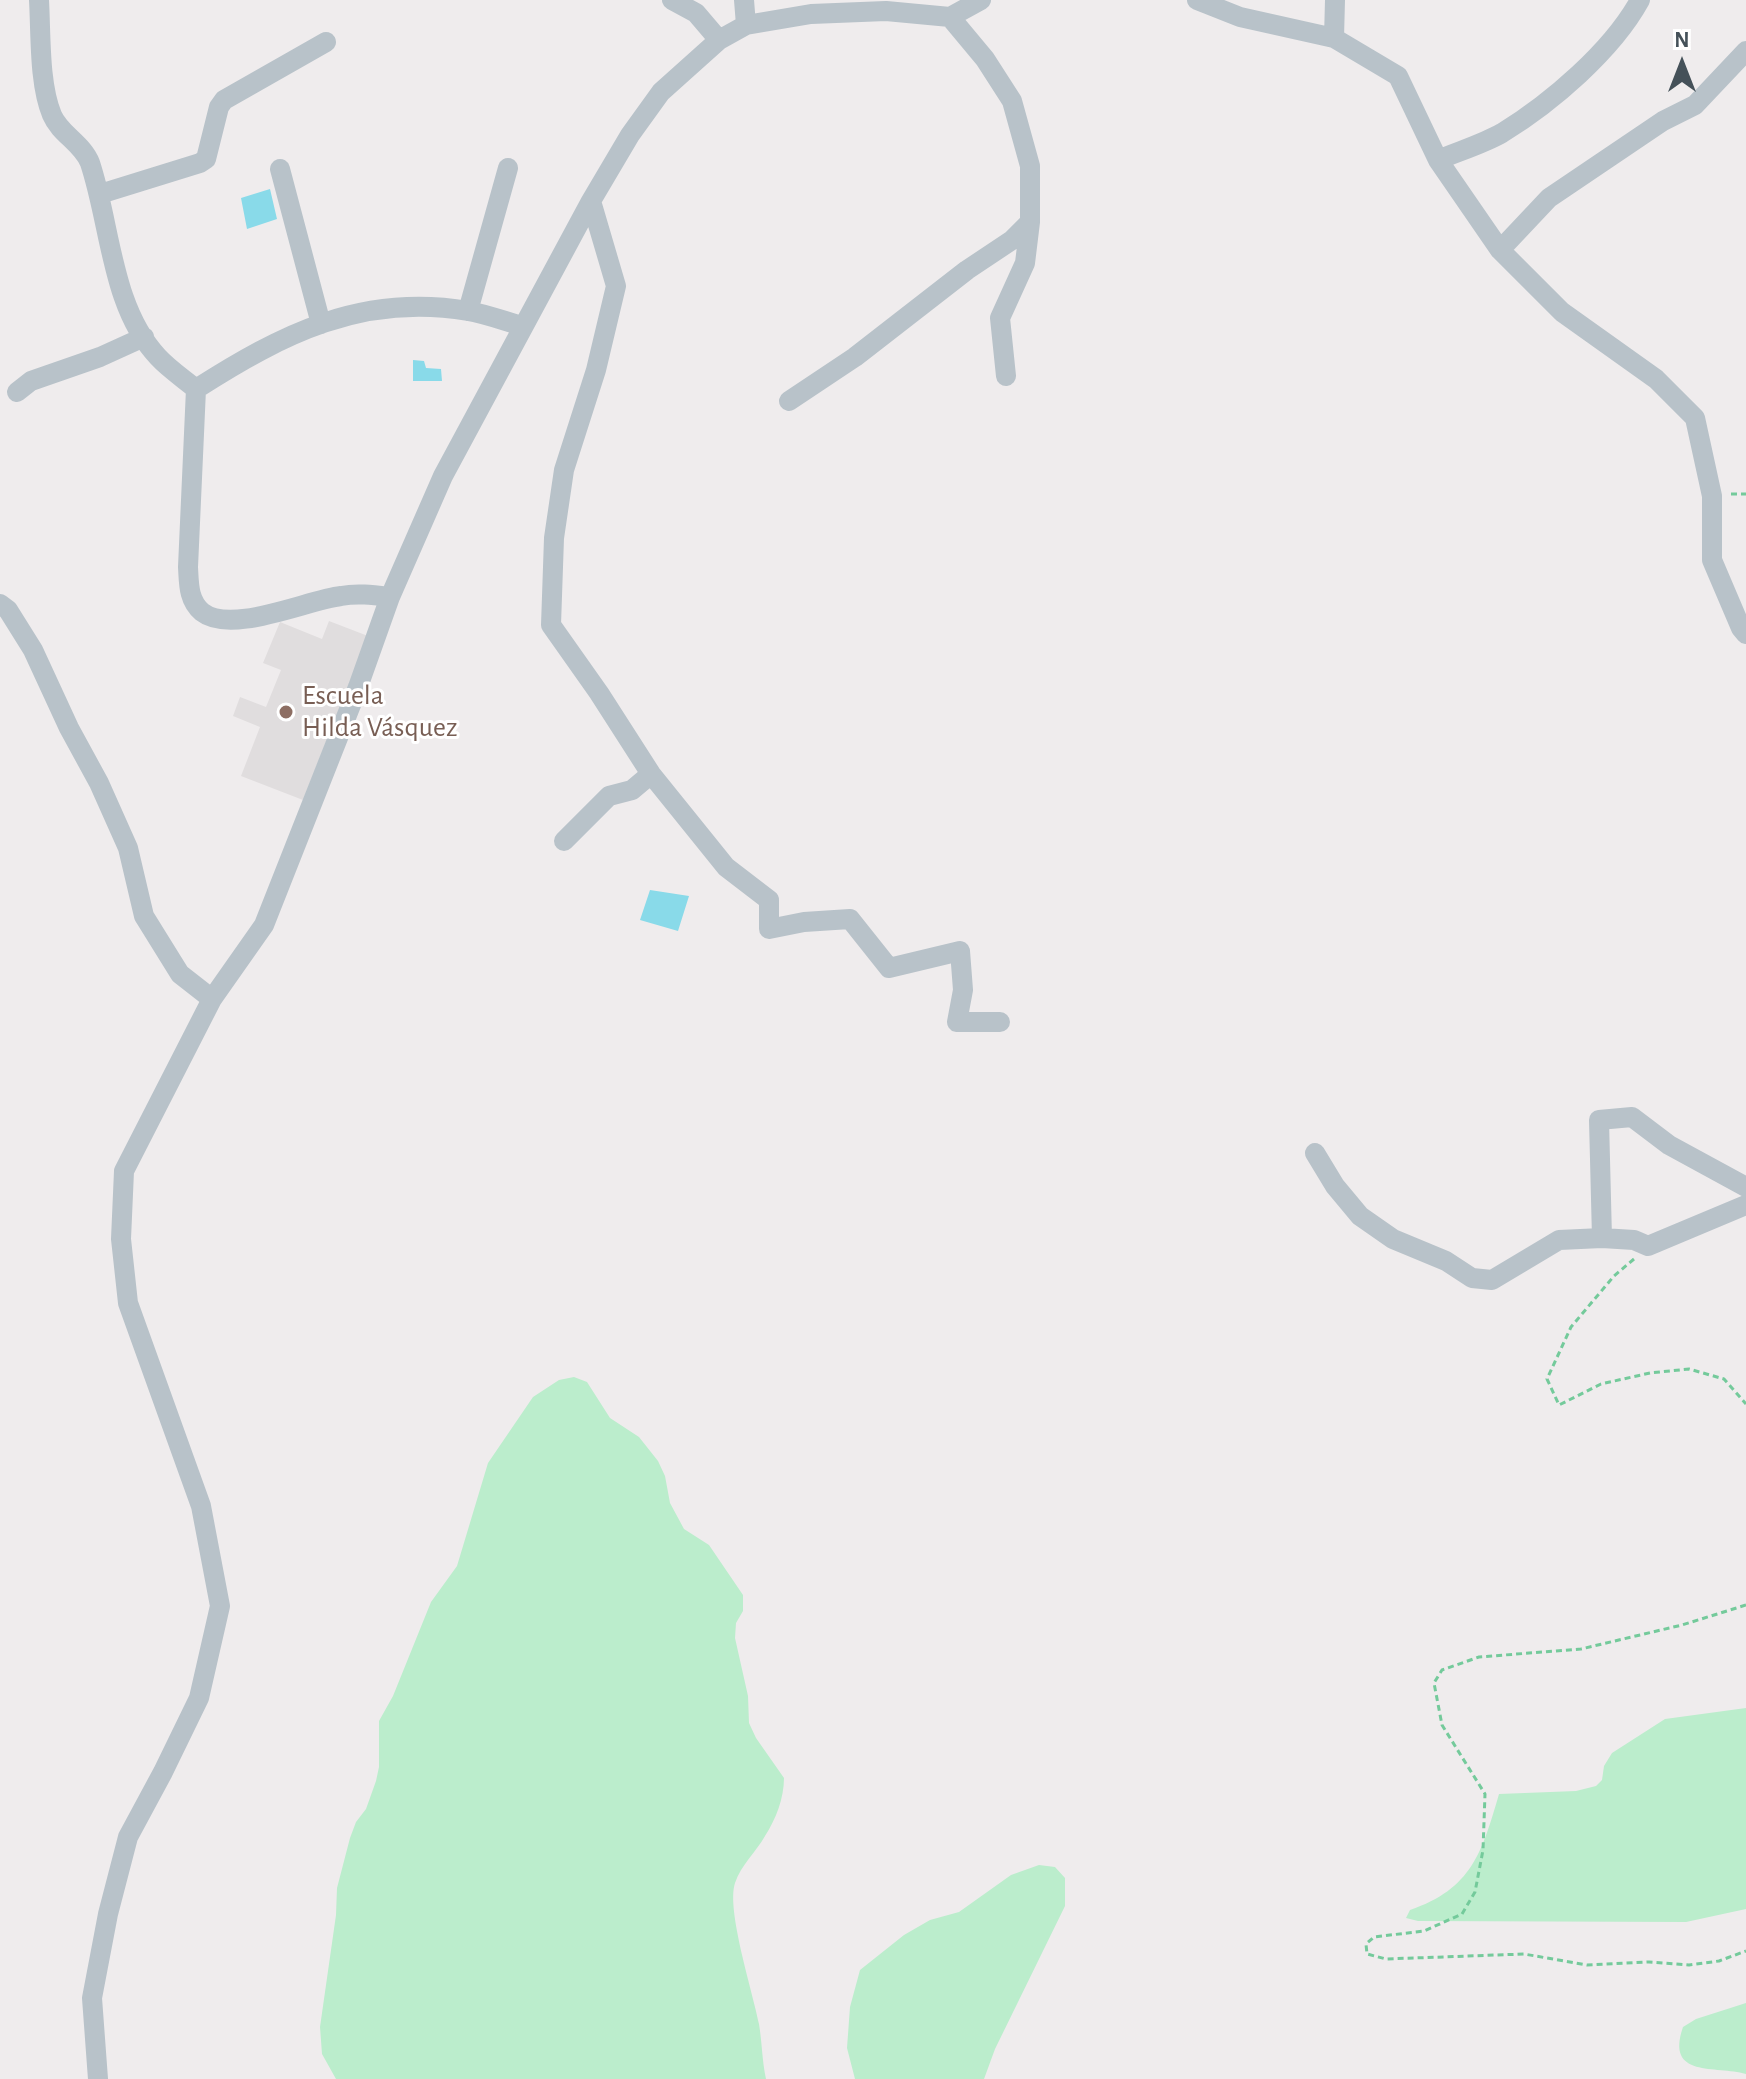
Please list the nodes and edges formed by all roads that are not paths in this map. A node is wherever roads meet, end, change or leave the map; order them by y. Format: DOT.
graph roads {
  1 [pos="39,0"];
  2 [pos="672,0"];
  3 [pos="744,0"];
  4 [pos="981,0"];
  5 [pos="1197,0"];
  6 [pos="1335,0"];
  7 [pos="1640,0"];
  8 [pos="950,17"];
  9 [pos="746,25"];
  10 [pos="1334,38"];
  11 [pos="719,40"];
  12 [pos="326,42"];
  13 [pos="1746,51"];
  14 [pos="1438,160"];
  15 [pos="508,168"];
  16 [pos="280,169"];
  17 [pos="100,194"];
  18 [pos="591,201"];
  19 [pos="1030,222"];
  20 [pos="1500,250"];
  21 [pos="468,311"];
  22 [pos="321,324"];
  23 [pos="522,326"];
  24 [pos="144,337"];
  25 [pos="1006,376"];
  26 [pos="196,389"];
  27 [pos="17,392"];
  28 [pos="789,401"];
  29 [pos="390,597"];
  30 [pos="0,604"];
  31 [pos="1746,634"];
  32 [pos="651,774"];
  33 [pos="564,841"];
  34 [pos="212,999"];
  35 [pos="1000,1022"];
  36 [pos="1315,1153"];
  37 [pos="1746,1187"];
  38 [pos="1746,1205"];
  39 [pos="1602,1238"];
  40 [pos="98,2079"];
  1 -- 17 [label="street"];
  2 -- 11 [label="street"];
  3 -- 9 [label="street"];
  4 -- 8 [label="street"];
  5 -- 10 [label="street"];
  6 -- 10 [label="street"];
  7 -- 14 [label="street"];
  8 -- 9 [label="street"];
  8 -- 19 [label="street"];
  9 -- 11 [label="street"];
  10 -- 14 [label="street"];
  11 -- 18 [label="street"];
  12 -- 17 [label="street"];
  13 -- 20 [label="street"];
  14 -- 20 [label="street"];
  15 -- 21 [label="street"];
  16 -- 22 [label="street"];
  17 -- 24 [label="street"];
  18 -- 23 [label="street"];
  18 -- 32 [label="street"];
  19 -- 25 [label="street"];
  19 -- 28 [label="street"];
  20 -- 31 [label="street"];
  21 -- 22 [label="street"];
  21 -- 23 [label="street"];
  22 -- 26 [label="street"];
  23 -- 29 [label="street"];
  24 -- 26 [label="street"];
  24 -- 27 [label="street"];
  26 -- 29 [label="street"];
  29 -- 34 [label="street"];
  30 -- 34 [label="street"];
  32 -- 33 [label="street"];
  32 -- 35 [label="street"];
  34 -- 40 [label="street"];
  36 -- 39 [label="street"];
  37 -- 39 [label="street"];
  38 -- 39 [label="street"];
}
